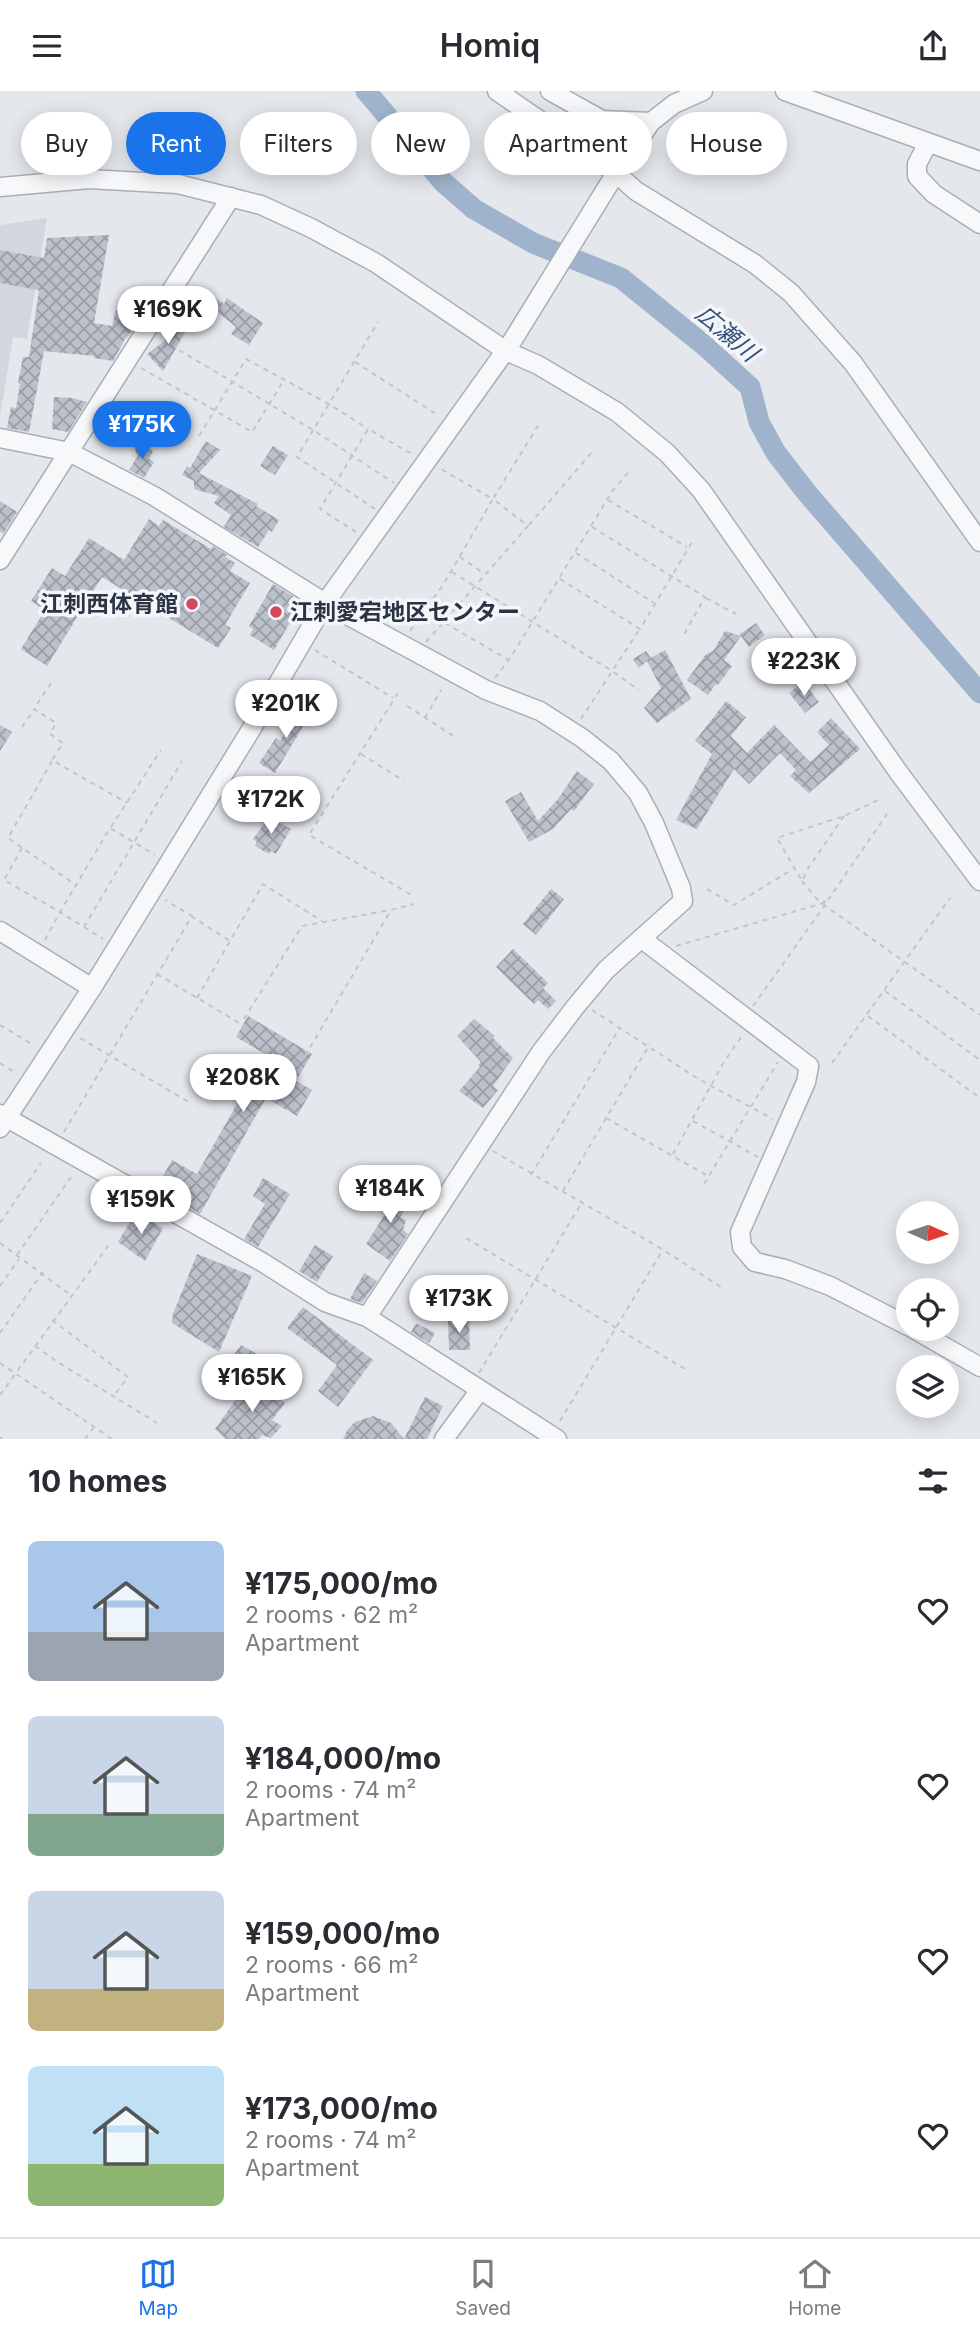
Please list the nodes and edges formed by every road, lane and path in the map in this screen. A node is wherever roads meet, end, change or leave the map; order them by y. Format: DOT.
graph roads {
  1 [pos="496,91"];
  2 [pos="550,91"];
  3 [pos="703,91"];
  4 [pos="785,91"];
  5 [pos="526,112"];
  6 [pos="588,112"];
  7 [pos="652,121"];
  8 [pos="928,143"];
  9 [pos="980,161"];
  10 [pos="615,175"];
  11 [pos="0,187"];
  12 [pos="232,197"];
  13 [pos="980,224"];
  14 [pos="378,322"];
  15 [pos="508,347"];
  16 [pos="179,350"];
  17 [pos="354,361"];
  18 [pos="137,365"];
  19 [pos="285,379"];
  20 [pos="329,404"];
  21 [pos="436,414"];
  22 [pos="539,424"];
  23 [pos="368,429"];
  24 [pos="313,430"];
  25 [pos="199,436"];
  26 [pos="0,437"];
  27 [pos="69,451"];
  28 [pos="593,451"];
  29 [pos="413,454"];
  30 [pos="352,456"];
  31 [pos="438,468"];
  32 [pos="629,472"];
  33 [pos="337,482"];
  34 [pos="395,484"];
  35 [pos="493,499"];
  36 [pos="607,499"];
  37 [pos="379,511"];
  38 [pos="528,526"];
  39 [pos="591,526"];
  40 [pos="363,537"];
  41 [pos="694,539"];
  42 [pos="980,542"];
  43 [pos="688,548"];
  44 [pos="575,552"];
  45 [pos="460,557"];
  46 [pos="0,560"];
  47 [pos="451,572"];
  48 [pos="486,574"];
  49 [pos="671,576"];
  50 [pos="559,579"];
  51 [pos="475,587"];
  52 [pos="705,597"];
  53 [pos="325,603"];
  54 [pos="655,603"];
  55 [pos="736,614"];
  56 [pos="533,621"];
  57 [pos="444,623"];
  58 [pos="640,629"];
  59 [pos="683,636"];
  60 [pos="309,646"];
  61 [pos="409,648"];
  62 [pos="509,660"];
  63 [pos="612,671"];
  64 [pos="51,683"];
  65 [pos="441,690"];
  66 [pos="486,690"];
  67 [pos="639,690"];
  68 [pos="398,693"];
  69 [pos="394,699"];
  70 [pos="407,706"];
  71 [pos="34,709"];
  72 [pos="425,718"];
  73 [pos="22,727"];
  74 [pos="572,732"];
  75 [pos="455,737"];
  76 [pos="161,750"];
  77 [pos="360,753"];
  78 [pos="52,760"];
  79 [pos="182,761"];
  80 [pos="404,781"];
  81 [pos="878,800"];
  82 [pos="127,803"];
  83 [pos="887,814"];
  84 [pos="844,816"];
  85 [pos="110,828"];
  86 [pos="133,842"];
  87 [pos="22,848"];
  88 [pos="162,859"];
  89 [pos="793,869"];
  90 [pos="802,881"];
  91 [pos="980,881"];
  92 [pos="76,885"];
  93 [pos="707,890"];
  94 [pos="415,897"];
  95 [pos="162,898"];
  96 [pos="950,898"];
  97 [pos="414,904"];
  98 [pos="826,904"];
  99 [pos="391,910"];
  100 [pos="60,912"];
  101 [pos="187,913"];
  102 [pos="322,921"];
  103 [pos="83,927"];
  104 [pos="0,931"];
  105 [pos="642,939"];
  106 [pos="231,941"];
  107 [pos="112,944"];
  108 [pos="672,947"];
  109 [pos="40,948"];
  110 [pos="156,974"];
  111 [pos="92,988"];
  112 [pos="885,991"];
  113 [pos="197,998"];
  114 [pos="585,1005"];
  115 [pos="751,1010"];
  116 [pos="867,1015"];
  117 [pos="980,1015"];
  118 [pos="244,1019"];
  119 [pos="241,1024"];
  120 [pos="0,1025"];
  121 [pos="748,1026"];
  122 [pos="619,1028"];
  123 [pos="80,1038"];
  124 [pos="650,1044"];
  125 [pos="49,1055"];
  126 [pos="305,1056"];
  127 [pos="779,1060"];
  128 [pos="980,1060"];
  129 [pos="832,1063"];
  130 [pos="980,1098"];
  131 [pos="192,1104"];
  132 [pos="605,1117"];
  133 [pos="2,1120"];
  134 [pos="692,1120"];
  135 [pos="780,1123"];
  136 [pos="59,1140"];
  137 [pos="486,1147"];
  138 [pos="673,1154"];
  139 [pos="764,1161"];
  140 [pos="41,1163"];
  141 [pos="531,1175"];
  142 [pos="709,1176"];
  143 [pos="71,1177"];
  144 [pos="704,1184"];
  145 [pos="562,1192"];
  146 [pos="581,1203"];
  147 [pos="0,1223"];
  148 [pos="466,1238"];
  149 [pos="111,1242"];
  150 [pos="0,1243"];
  151 [pos="662,1251"];
  152 [pos="18,1257"];
  153 [pos="43,1272"];
  154 [pos="0,1286"];
  155 [pos="721,1287"];
  156 [pos="72,1296"];
  157 [pos="367,1317"];
  158 [pos="52,1319"];
  159 [pos="896,1320"];
  160 [pos="0,1333"];
  161 [pos="934,1341"];
  162 [pos="35,1346"];
  163 [pos="0,1363"];
  164 [pos="980,1367"];
  165 [pos="685,1369"];
  166 [pos="16,1374"];
  167 [pos="478,1384"];
  168 [pos="0,1395"];
  169 [pos="113,1397"];
  170 [pos="157,1423"];
  171 [pos="93,1427"];
  172 [pos="557,1433"];
  173 [pos="85,1439"];
  174 [pos="112,1439"];
  175 [pos="444,1439"];
  1 -- 5 [label="street"];
  2 -- 6 [label="street"];
  3 -- 7 [label="street"];
  4 -- 8 [label="street"];
  8 -- 9 [label="street"];
  8 -- 13 [label="street"];
  10 -- 15 [label="street"];
  10 -- 42 [label="street"];
  11 -- 12 [label="street"];
  12 -- 15 [label="street"];
  12 -- 27 [label="street"];
  14 -- 17 [label="path"];
  15 -- 53 [label="street"];
  15 -- 91 [label="street"];
  16 -- 24 [label="path"];
  17 -- 20 [label="path"];
  17 -- 21 [label="path"];
  18 -- 19 [label="path"];
  19 -- 20 [label="path"];
  19 -- 25 [label="path"];
  20 -- 23 [label="path"];
  20 -- 24 [label="path"];
  22 -- 35 [label="path"];
  23 -- 29 [label="path"];
  23 -- 30 [label="path"];
  24 -- 30 [label="path"];
  24 -- 33 [label="path"];
  26 -- 27 [label="street"];
  27 -- 46 [label="street"];
  27 -- 53 [label="street"];
  28 -- 38 [label="path"];
  30 -- 33 [label="path"];
  30 -- 34 [label="path"];
  31 -- 35 [label="path"];
  32 -- 36 [label="path"];
  33 -- 37 [label="path"];
  33 -- 40 [label="path"];
  35 -- 38 [label="path"];
  35 -- 45 [label="path"];
  36 -- 39 [label="path"];
  36 -- 43 [label="path"];
  38 -- 48 [label="path"];
  39 -- 44 [label="path"];
  39 -- 49 [label="path"];
  41 -- 43 [label="path"];
  43 -- 49 [label="path"];
  44 -- 50 [label="path"];
  44 -- 54 [label="path"];
  45 -- 47 [label="path"];
  45 -- 48 [label="path"];
  47 -- 51 [label="path"];
  47 -- 61 [label="path"];
  48 -- 51 [label="path"];
  49 -- 52 [label="path"];
  49 -- 54 [label="path"];
  50 -- 56 [label="path"];
  50 -- 58 [label="path"];
  51 -- 56 [label="path"];
  51 -- 57 [label="path"];
  52 -- 55 [label="path"];
  52 -- 59 [label="path"];
  53 -- 61 [label="street"];
  53 -- 111 [label="street"];
  54 -- 58 [label="path"];
  56 -- 62 [label="path"];
  56 -- 63 [label="path"];
  57 -- 61 [label="path"];
  57 -- 62 [label="path"];
  58 -- 63 [label="path"];
  60 -- 69 [label="path"];
  61 -- 66 [label="street"];
  62 -- 66 [label="path"];
  63 -- 67 [label="path"];
  63 -- 74 [label="path"];
  64 -- 71 [label="path"];
  65 -- 72 [label="path"];
  66 -- 74 [label="street"];
  68 -- 69 [label="path"];
  69 -- 77 [label="path"];
  70 -- 72 [label="path"];
  71 -- 73 [label="path"];
  71 -- 78 [label="path"];
  72 -- 75 [label="path"];
  74 -- 105 [label="street"];
  76 -- 82 [label="path"];
  77 -- 80 [label="path"];
  77 -- 94 [label="path"];
  78 -- 82 [label="path"];
  78 -- 87 [label="path"];
  79 -- 86 [label="path"];
  81 -- 84 [label="path"];
  82 -- 85 [label="path"];
  83 -- 98 [label="path"];
  84 -- 90 [label="path"];
  84 -- 90 [label="path"];
  85 -- 86 [label="path"];
  85 -- 92 [label="path"];
  86 -- 88 [label="path"];
  86 -- 103 [label="path"];
  87 -- 92 [label="path"];
  87 -- 100 [label="path"];
  89 -- 93 [label="path"];
  90 -- 98 [label="path"];
  92 -- 100 [label="path"];
  95 -- 136 [label="path"];
  96 -- 112 [label="path"];
  97 -- 99 [label="path"];
  98 -- 108 [label="path"];
  98 -- 115 [label="path"];
  98 -- 117 [label="path"];
  99 -- 118 [label="path"];
  99 -- 126 [label="path"];
  100 -- 103 [label="path"];
  100 -- 109 [label="path"];
  101 -- 106 [label="path"];
  102 -- 113 [label="path"];
  103 -- 107 [label="path"];
  104 -- 111 [label="street"];
  105 -- 157 [label="street"];
  105 -- 159 [label="street"];
  110 -- 113 [label="path"];
  111 -- 125 [label="street"];
  112 -- 116 [label="path"];
  112 -- 128 [label="path"];
  113 -- 119 [label="path"];
  114 -- 135 [label="path"];
  116 -- 129 [label="path"];
  116 -- 130 [label="path"];
  120 -- 125 [label="path"];
  121 -- 134 [label="path"];
  122 -- 141 [label="path"];
  123 -- 131 [label="path"];
  124 -- 145 [label="path"];
  125 -- 133 [label="street"];
  127 -- 142 [label="path"];
  132 -- 142 [label="path"];
  133 -- 157 [label="street"];
  134 -- 138 [label="path"];
  134 -- 139 [label="path"];
  137 -- 145 [label="path"];
  140 -- 147 [label="path"];
  142 -- 144 [label="path"];
  143 -- 152 [label="path"];
  145 -- 146 [label="path"];
  146 -- 155 [label="path"];
  146 -- 167 [label="path"];
  148 -- 165 [label="path"];
  149 -- 166 [label="path"];
  150 -- 152 [label="path"];
  151 -- 172 [label="path"];
  152 -- 154 [label="path"];
  152 -- 156 [label="path"];
  153 -- 160 [label="path"];
  157 -- 167 [label="street"];
  158 -- 169 [label="path"];
  161 -- 164 [label="street"];
  162 -- 169 [label="path"];
  163 -- 166 [label="path"];
  166 -- 168 [label="path"];
  166 -- 174 [label="path"];
  167 -- 172 [label="street"];
  167 -- 175 [label="street"];
  169 -- 170 [label="path"];
  171 -- 173 [label="path"];
}
